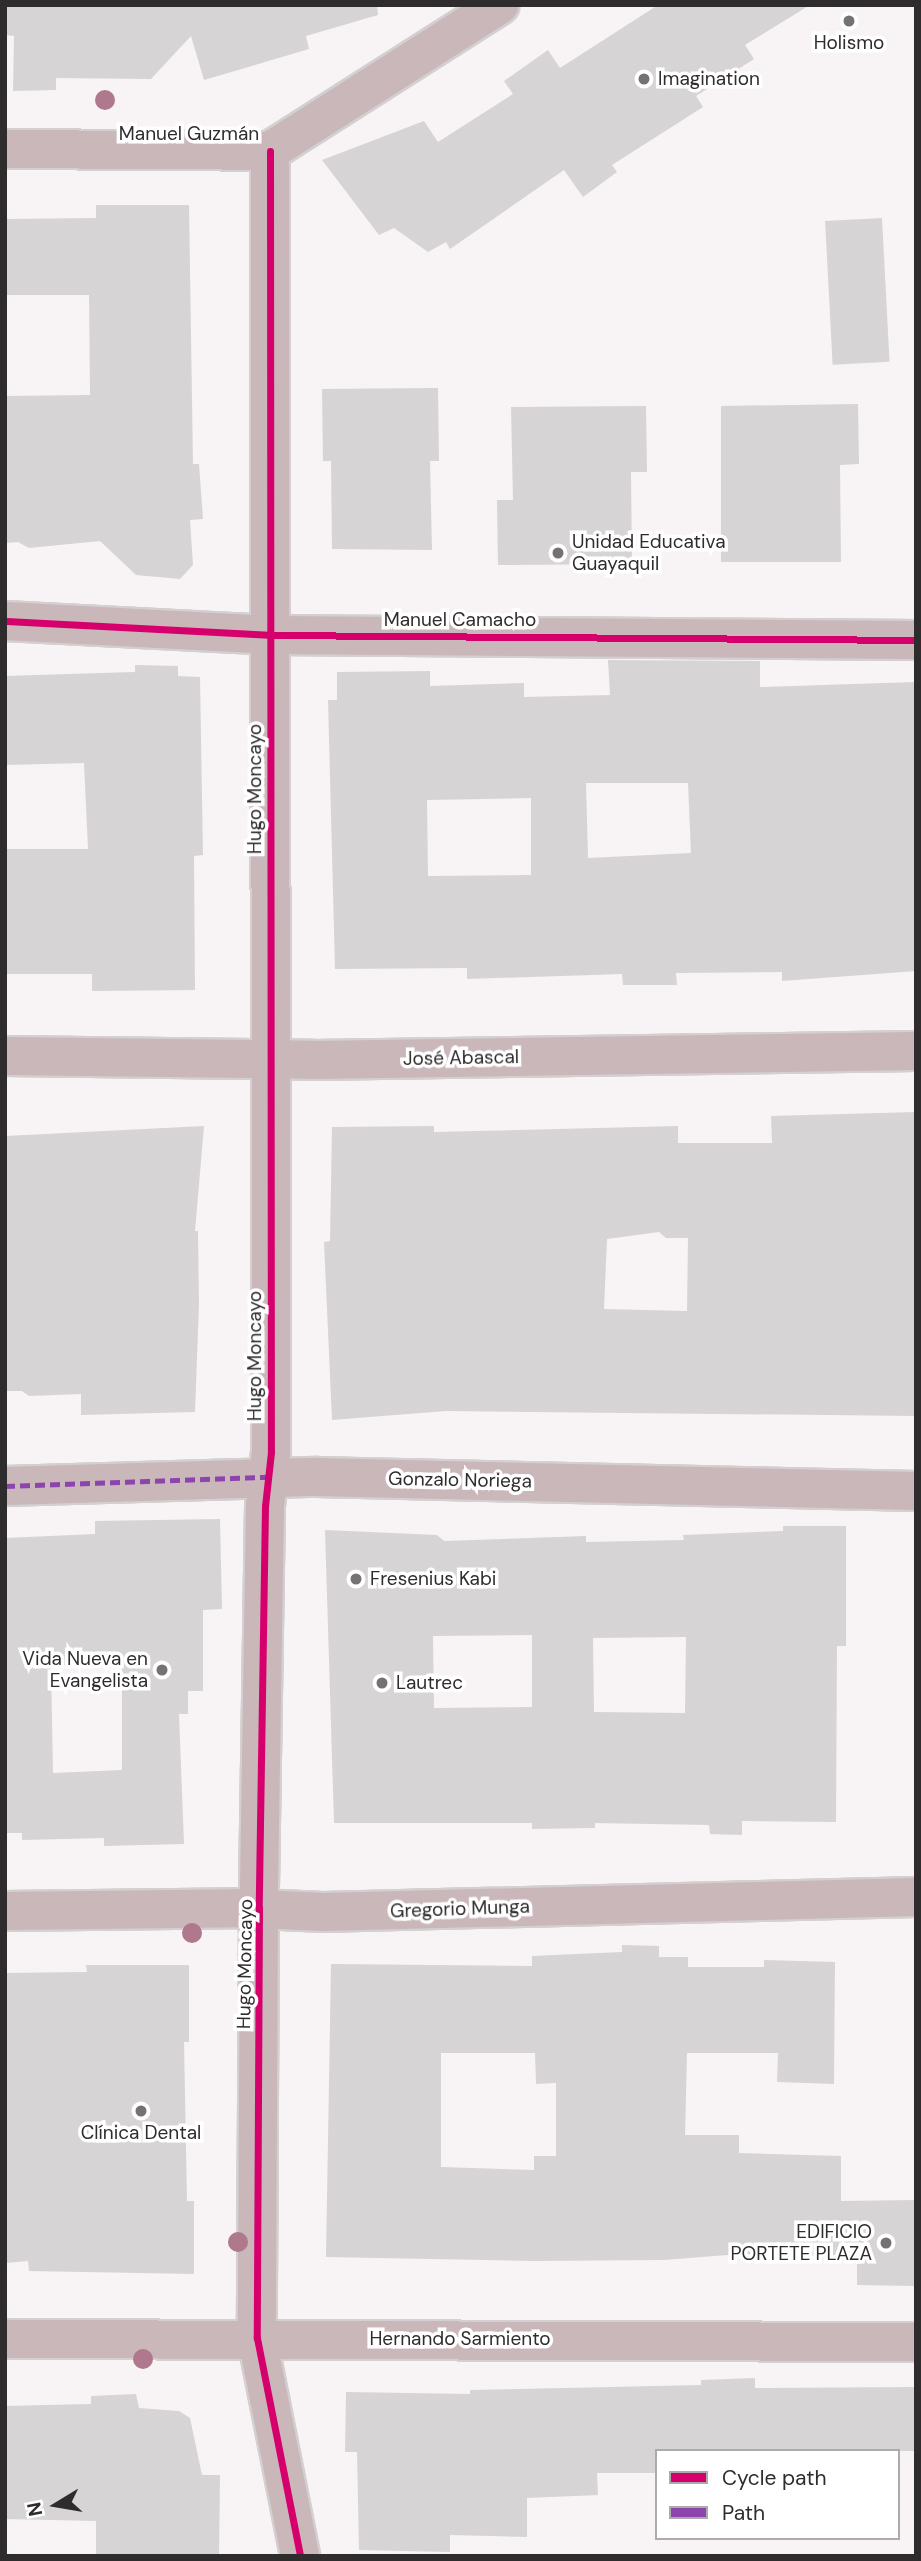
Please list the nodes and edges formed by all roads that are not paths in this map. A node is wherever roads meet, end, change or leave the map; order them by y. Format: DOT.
graph roads {
  1 [pos="499,5"];
  2 [pos="5,149"];
  3 [pos="270,151"];
  4 [pos="5,621"];
  5 [pos="270,635"];
  6 [pos="916,640"];
  7 [pos="916,1051"];
  8 [pos="5,1056"];
  9 [pos="270,1060"];
  10 [pos="269,1477"];
  11 [pos="5,1486"];
  12 [pos="916,1491"];
  13 [pos="916,1896"];
  14 [pos="259,1908"];
  15 [pos="5,1911"];
  16 [pos="257,2338"];
  17 [pos="5,2339"];
  18 [pos="916,2342"];
  19 [pos="300,2556"];
  1 -- 3 [label="street, Manuel Guzmán"];
  2 -- 3 [label="street, Manuel Guzmán"];
  3 -- 5 [label="street, Hugo Moncayo"];
  4 -- 5 [label="street, Manuel Camacho"];
  5 -- 6 [label="street, Manuel Camacho"];
  5 -- 9 [label="street, Hugo Moncayo"];
  7 -- 9 [label="street, José Abascal"];
  8 -- 9 [label="street, José Abascal"];
  9 -- 10 [label="street, Hugo Moncayo"];
  10 -- 11 [label="street, Gonzalo Noriega"];
  10 -- 12 [label="street, Gonzalo Noriega"];
  10 -- 14 [label="street, Hugo Moncayo"];
  13 -- 14 [label="street, Gregorio Munga"];
  14 -- 15 [label="street, Gregorio Munga"];
  14 -- 16 [label="street, Hugo Moncayo"];
  16 -- 17 [label="street, Hernando Sarmiento"];
  16 -- 18 [label="street, Hernando Sarmiento"];
  16 -- 19 [label="street, Hugo Moncayo"];
}
